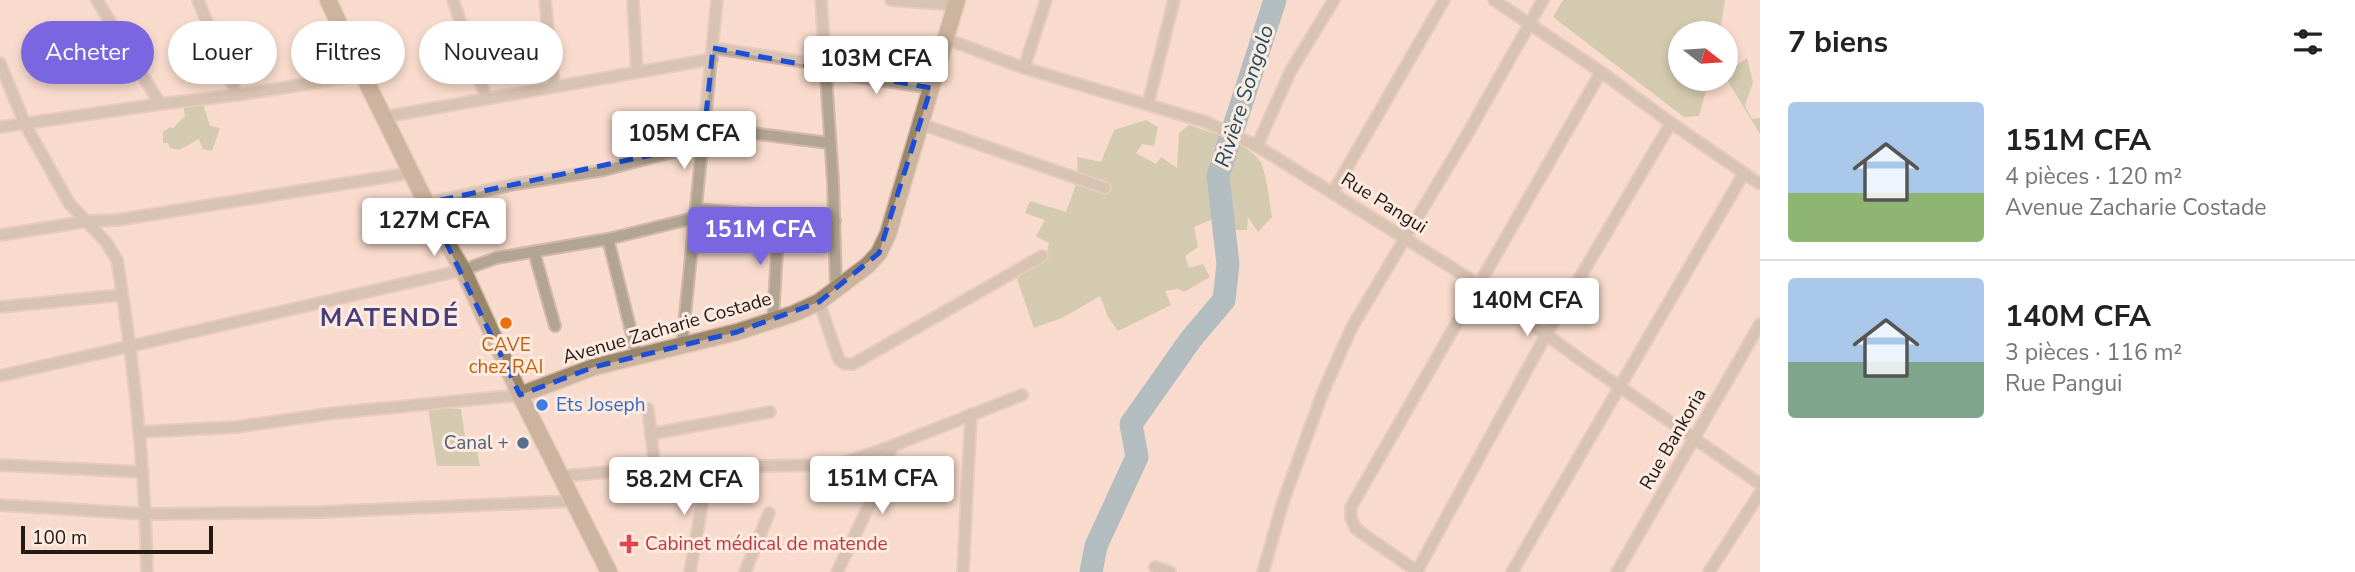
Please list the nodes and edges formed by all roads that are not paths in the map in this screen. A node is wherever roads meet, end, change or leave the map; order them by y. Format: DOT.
graph roads {
  1 [pos="97,0"];
  2 [pos="198,0"];
  3 [pos="328,0"];
  4 [pos="453,0"];
  5 [pos="545,0"];
  6 [pos="633,0"];
  7 [pos="717,0"];
  8 [pos="821,0"];
  9 [pos="891,0"];
  10 [pos="1046,0"];
  11 [pos="1174,0"];
  12 [pos="1334,0"];
  13 [pos="1444,0"];
  14 [pos="1494,0"];
  15 [pos="1543,0"];
  16 [pos="957,3"];
  17 [pos="338,21"];
  18 [pos="1529,23"];
  19 [pos="946,39"];
  20 [pos="712,54"];
  21 [pos="0,63"];
  22 [pos="1024,68"];
  23 [pos="825,69"];
  24 [pos="637,71"];
  25 [pos="1601,72"];
  26 [pos="306,84"];
  27 [pos="367,84"];
  28 [pos="554,86"];
  29 [pos="931,89"];
  30 [pos="237,95"];
  31 [pos="486,98"];
  32 [pos="160,104"];
  33 [pos="1148,104"];
  34 [pos="383,117"];
  35 [pos="1671,123"];
  36 [pos="25,124"];
  37 [pos="921,124"];
  38 [pos="0,127"];
  39 [pos="704,127"];
  40 [pos="829,143"];
  41 [pos="703,144"];
  42 [pos="1257,146"];
  43 [pos="411,173"];
  44 [pos="1744,173"];
  45 [pos="1760,184"];
  46 [pos="1105,188"];
  47 [pos="1333,192"];
  48 [pos="427,203"];
  49 [pos="695,213"];
  50 [pos="779,217"];
  51 [pos="89,221"];
  52 [pos="835,221"];
  53 [pos="0,235"];
  54 [pos="1404,236"];
  55 [pos="608,239"];
  56 [pos="534,252"];
  57 [pos="1042,256"];
  58 [pos="463,270"];
  59 [pos="1478,284"];
  60 [pos="836,288"];
  61 [pos="121,295"];
  62 [pos="818,302"];
  63 [pos="0,307"];
  64 [pos="773,319"];
  65 [pos="1760,324"];
  66 [pos="555,326"];
  67 [pos="1546,335"];
  68 [pos="682,345"];
  69 [pos="129,347"];
  70 [pos="637,355"];
  71 [pos="0,376"];
  72 [pos="1619,387"];
  73 [pos="520,395"];
  74 [pos="1022,395"];
  75 [pos="648,409"];
  76 [pos="770,412"];
  77 [pos="971,414"];
  78 [pos="140,432"];
  79 [pos="651,434"];
  80 [pos="1693,440"];
  81 [pos="892,446"];
  82 [pos="0,465"];
  83 [pos="709,467"];
  84 [pos="655,468"];
  85 [pos="143,472"];
  86 [pos="562,475"];
  87 [pos="1760,484"];
  88 [pos="1760,493"];
  89 [pos="574,501"];
  90 [pos="0,505"];
  91 [pos="769,513"];
  92 [pos="146,514"];
  93 [pos="1155,567"];
  94 [pos="147,572"];
  95 [pos="609,572"];
  96 [pos="690,572"];
  97 [pos="745,572"];
  98 [pos="837,572"];
  99 [pos="963,572"];
  100 [pos="1170,572"];
  101 [pos="1263,572"];
  102 [pos="1417,572"];
  103 [pos="1512,572"];
  104 [pos="1617,572"];
  105 [pos="1709,572"];
  1 -- 32 [label="street"];
  2 -- 30 [label="street"];
  3 -- 17 [label="street"];
  4 -- 31 [label="street"];
  5 -- 28 [label="street"];
  6 -- 24 [label="street"];
  7 -- 20 [label="street"];
  8 -- 23 [label="street"];
  9 -- 16 [label="street"];
  10 -- 22 [label="street"];
  11 -- 33 [label="street"];
  12 -- 42 [label="street"];
  13 -- 47 [label="street"];
  14 -- 18 [label="street"];
  15 -- 18 [label="street"];
  16 -- 19 [label="street, Avenue Zacharie Costade"];
  18 -- 25 [label="street"];
  18 -- 54 [label="street"];
  19 -- 22 [label="street, Rue Pangui"];
  19 -- 29 [label="street, Avenue Zacharie Costade"];
  20 -- 23 [label="street"];
  20 -- 24 [label="street"];
  20 -- 39 [label="street"];
  21 -- 36 [label="street"];
  22 -- 33 [label="street, Rue Pangui"];
  23 -- 29 [label="street"];
  23 -- 40 [label="street"];
  24 -- 28 [label="street"];
  25 -- 35 [label="street"];
  25 -- 59 [label="street"];
  26 -- 30 [label="street"];
  27 -- 34 [label="street"];
  28 -- 31 [label="street"];
  29 -- 37 [label="street, Avenue Zacharie Costade"];
  30 -- 32 [label="street"];
  31 -- 34 [label="street"];
  32 -- 36 [label="street"];
  33 -- 42 [label="street, Rue Pangui"];
  34 -- 43 [label="street"];
  35 -- 44 [label="street"];
  35 -- 67 [label="street"];
  36 -- 38 [label="street"];
  36 -- 51 [label="street"];
  37 -- 46 [label="street"];
  37 -- 60 [label="street, Avenue Zacharie Costade"];
  39 -- 40 [label="street"];
  39 -- 41 [label="street"];
  40 -- 52 [label="street"];
  41 -- 48 [label="street"];
  41 -- 49 [label="street"];
  42 -- 47 [label="street, Rue Pangui"];
  43 -- 48 [label="street"];
  43 -- 51 [label="street"];
  44 -- 45 [label="street"];
  44 -- 72 [label="street"];
  47 -- 54 [label="street, Rue Pangui"];
  48 -- 58 [label="street"];
  49 -- 50 [label="street"];
  49 -- 55 [label="street"];
  49 -- 68 [label="street"];
  50 -- 52 [label="street"];
  50 -- 64 [label="street"];
  51 -- 53 [label="street"];
  51 -- 61 [label="street"];
  52 -- 60 [label="street"];
  54 -- 59 [label="street, Rue Pangui"];
  54 -- 101 [label="street"];
  55 -- 56 [label="street"];
  55 -- 70 [label="street"];
  56 -- 58 [label="street"];
  56 -- 66 [label="street"];
  57 -- 62 [label="street"];
  58 -- 69 [label="street"];
  58 -- 73 [label="street"];
  59 -- 67 [label="street, Rue Pangui"];
  59 -- 102 [label="street"];
  60 -- 62 [label="street, Avenue Zacharie Costade"];
  61 -- 63 [label="street"];
  61 -- 69 [label="street"];
  62 -- 64 [label="street, Avenue Zacharie Costade"];
  64 -- 68 [label="street, Avenue Zacharie Costade"];
  65 -- 80 [label="street, Rue Bankoria"];
  67 -- 72 [label="street, Rue Pangui"];
  67 -- 102 [label="street"];
  68 -- 70 [label="street, Avenue Zacharie Costade"];
  69 -- 71 [label="street"];
  69 -- 78 [label="street"];
  70 -- 73 [label="street, Avenue Zacharie Costade"];
  72 -- 80 [label="street, Rue Pangui"];
  72 -- 103 [label="street"];
  73 -- 78 [label="street"];
  73 -- 86 [label="street"];
  74 -- 77 [label="street"];
  75 -- 79 [label="street"];
  76 -- 79 [label="street"];
  77 -- 81 [label="street"];
  77 -- 99 [label="street"];
  78 -- 85 [label="street"];
  79 -- 84 [label="street"];
  80 -- 87 [label="street, Rue Pangui"];
  80 -- 104 [label="street, Rue Bankoria"];
  81 -- 83 [label="street"];
  81 -- 98 [label="street"];
  82 -- 85 [label="street"];
  83 -- 84 [label="street"];
  83 -- 96 [label="street"];
  84 -- 86 [label="street"];
  85 -- 92 [label="street"];
  86 -- 89 [label="street"];
  88 -- 105 [label="street"];
  89 -- 92 [label="street"];
  89 -- 95 [label="street"];
  90 -- 92 [label="street"];
  91 -- 97 [label="street"];
  92 -- 94 [label="street"];
  93 -- 100 [label="street"];
}
